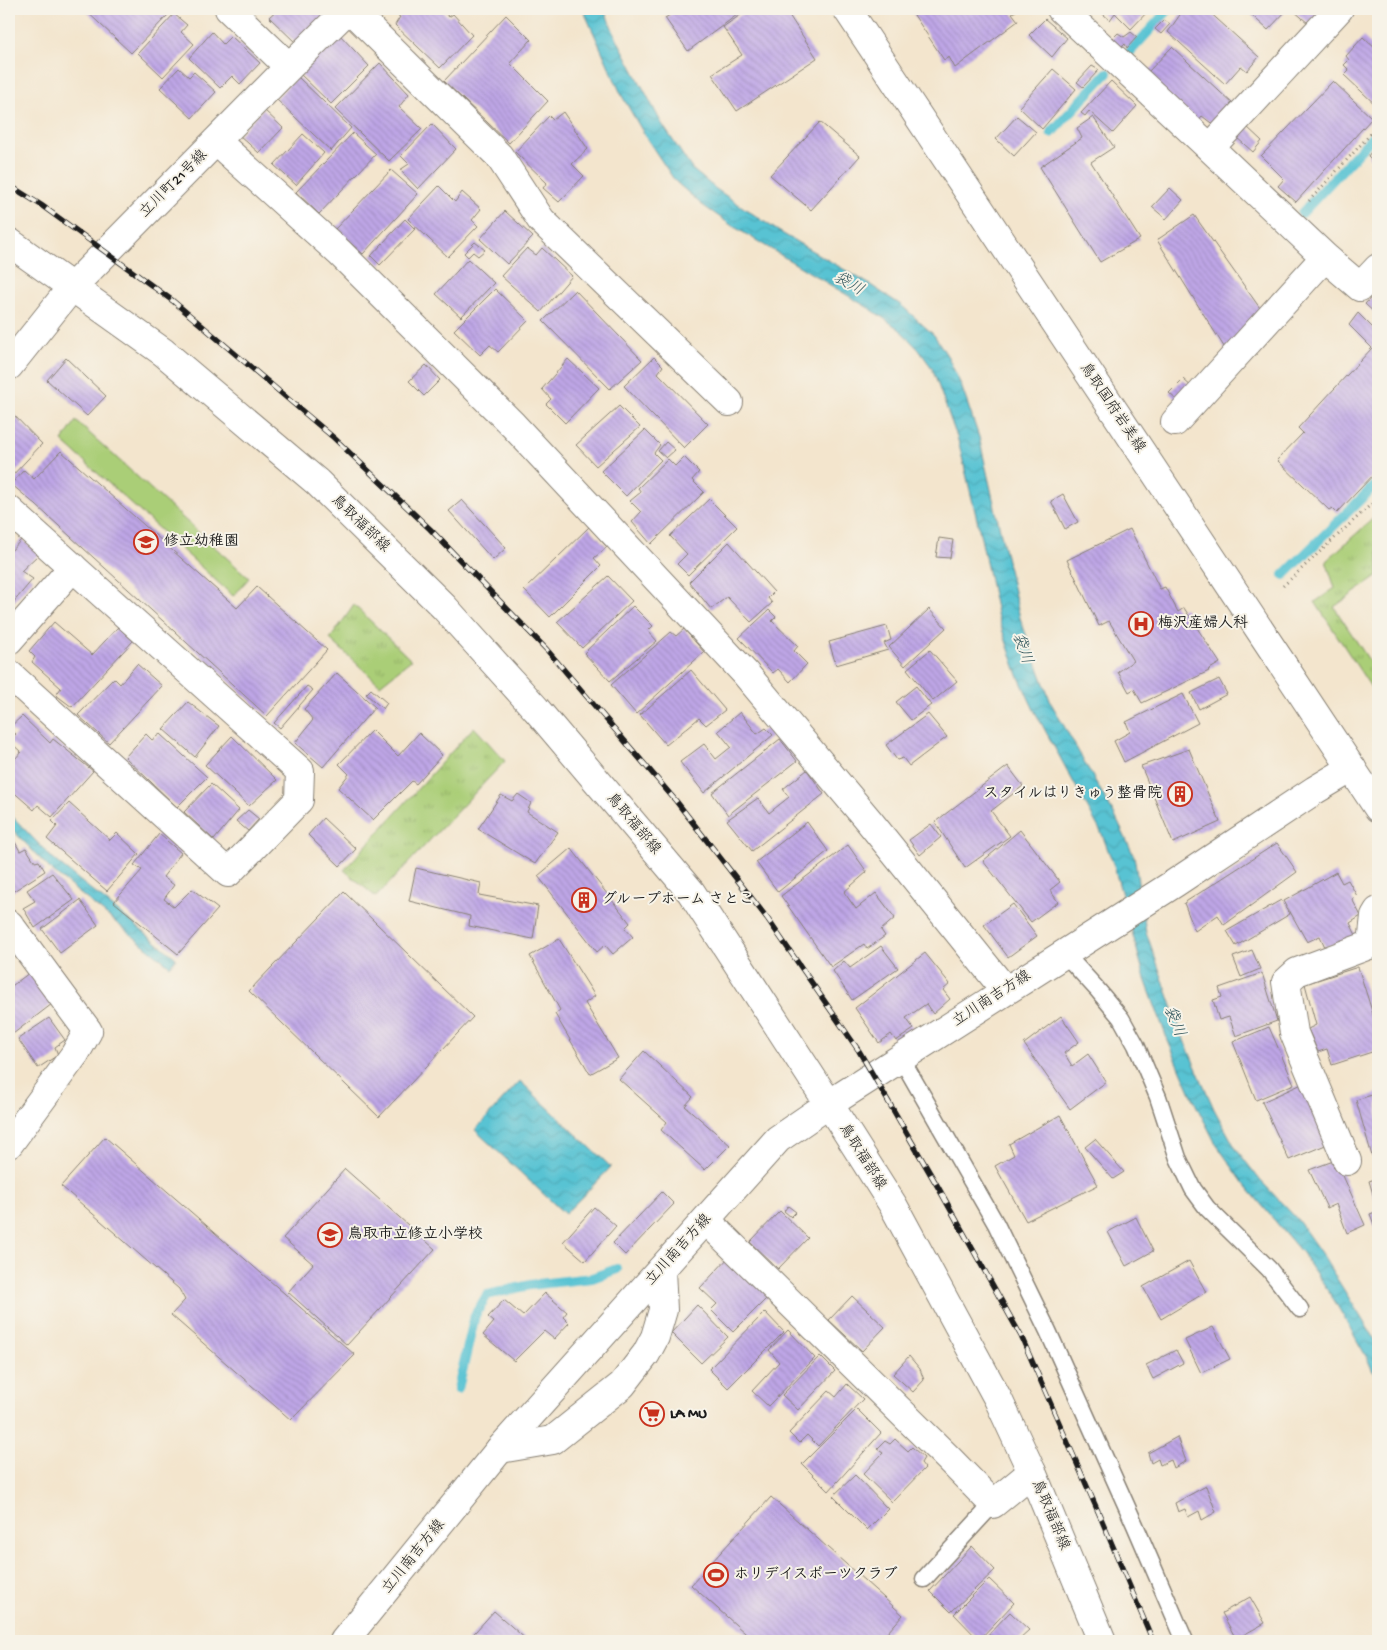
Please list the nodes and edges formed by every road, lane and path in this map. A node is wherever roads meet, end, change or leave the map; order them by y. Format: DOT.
graph roads {
  1 [pos="229,9"];
  2 [pos="349,9"];
  3 [pos="847,9"];
  4 [pos="1061,9"];
  5 [pos="1339,9"];
  6 [pos="289,67"];
  7 [pos="1378,126"];
  8 [pos="216,141"];
  9 [pos="1210,148"];
  10 [pos="1289,222"];
  11 [pos="9,242"];
  12 [pos="1325,257"];
  13 [pos="1378,268"];
  14 [pos="72,287"];
  15 [pos="9,366"];
  16 [pos="728,402"];
  17 [pos="1175,422"];
  18 [pos="1378,498"];
  19 [pos="9,510"];
  20 [pos="73,567"];
  21 [pos="1283,586"];
  22 [pos="9,640"];
  23 [pos="9,674"];
  24 [pos="1352,768"];
  25 [pos="1378,808"];
  26 [pos="1378,911"];
  27 [pos="9,924"];
  28 [pos="1074,947"];
  29 [pos="1006,990"];
  30 [pos="901,1058"];
  31 [pos="829,1104"];
  32 [pos="12,1131"];
  33 [pos="1347,1161"];
  34 [pos="706,1220"];
  35 [pos="661,1270"];
  36 [pos="1300,1309"];
  37 [pos="500,1449"];
  38 [pos="1032,1472"];
  39 [pos="993,1504"];
  40 [pos="924,1579"];
  41 [pos="344,1641"];
  42 [pos="1102,1641"];
  43 [pos="1185,1641"];
  1 -- 6 [label="street"];
  2 -- 6 [label="street, 立川町21号線"];
  2 -- 16 [label="street"];
  3 -- 24 [label="street, 鳥取国府岩美線"];
  4 -- 9 [label="street"];
  5 -- 9 [label="street"];
  6 -- 8 [label="street, 立川町21号線"];
  7 -- 10 [label="path"];
  8 -- 14 [label="street, 立川町21号線"];
  8 -- 29 [label="street"];
  9 -- 10 [label="street"];
  10 -- 12 [label="street"];
  11 -- 14 [label="street, 鳥取福部線"];
  12 -- 13 [label="street"];
  12 -- 17 [label="street"];
  14 -- 15 [label="street, 立川町21号線"];
  14 -- 31 [label="street, 鳥取福部線"];
  18 -- 21 [label="path"];
  19 -- 20 [label="street"];
  20 -- 22 [label="street"];
  20 -- 23 [label="street"];
  24 -- 25 [label="street, 鳥取国府岩美線"];
  24 -- 28 [label="street, 立川南吉方線"];
  26 -- 33 [label="street"];
  27 -- 32 [label="street"];
  28 -- 29 [label="street, 立川南吉方線"];
  28 -- 36 [label="lane"];
  29 -- 30 [label="street, 立川南吉方線"];
  30 -- 31 [label="street, 立川南吉方線"];
  30 -- 43 [label="lane"];
  31 -- 34 [label="street, 立川南吉方線"];
  31 -- 38 [label="street, 鳥取福部線"];
  34 -- 35 [label="street, 立川南吉方線"];
  34 -- 39 [label="street"];
  35 -- 37 [label="street, 立川南吉方線"];
  35 -- 37 [label="street"];
  37 -- 41 [label="street, 立川南吉方線"];
  38 -- 39 [label="street"];
  38 -- 42 [label="street, 鳥取福部線"];
  39 -- 40 [label="lane"];
}
